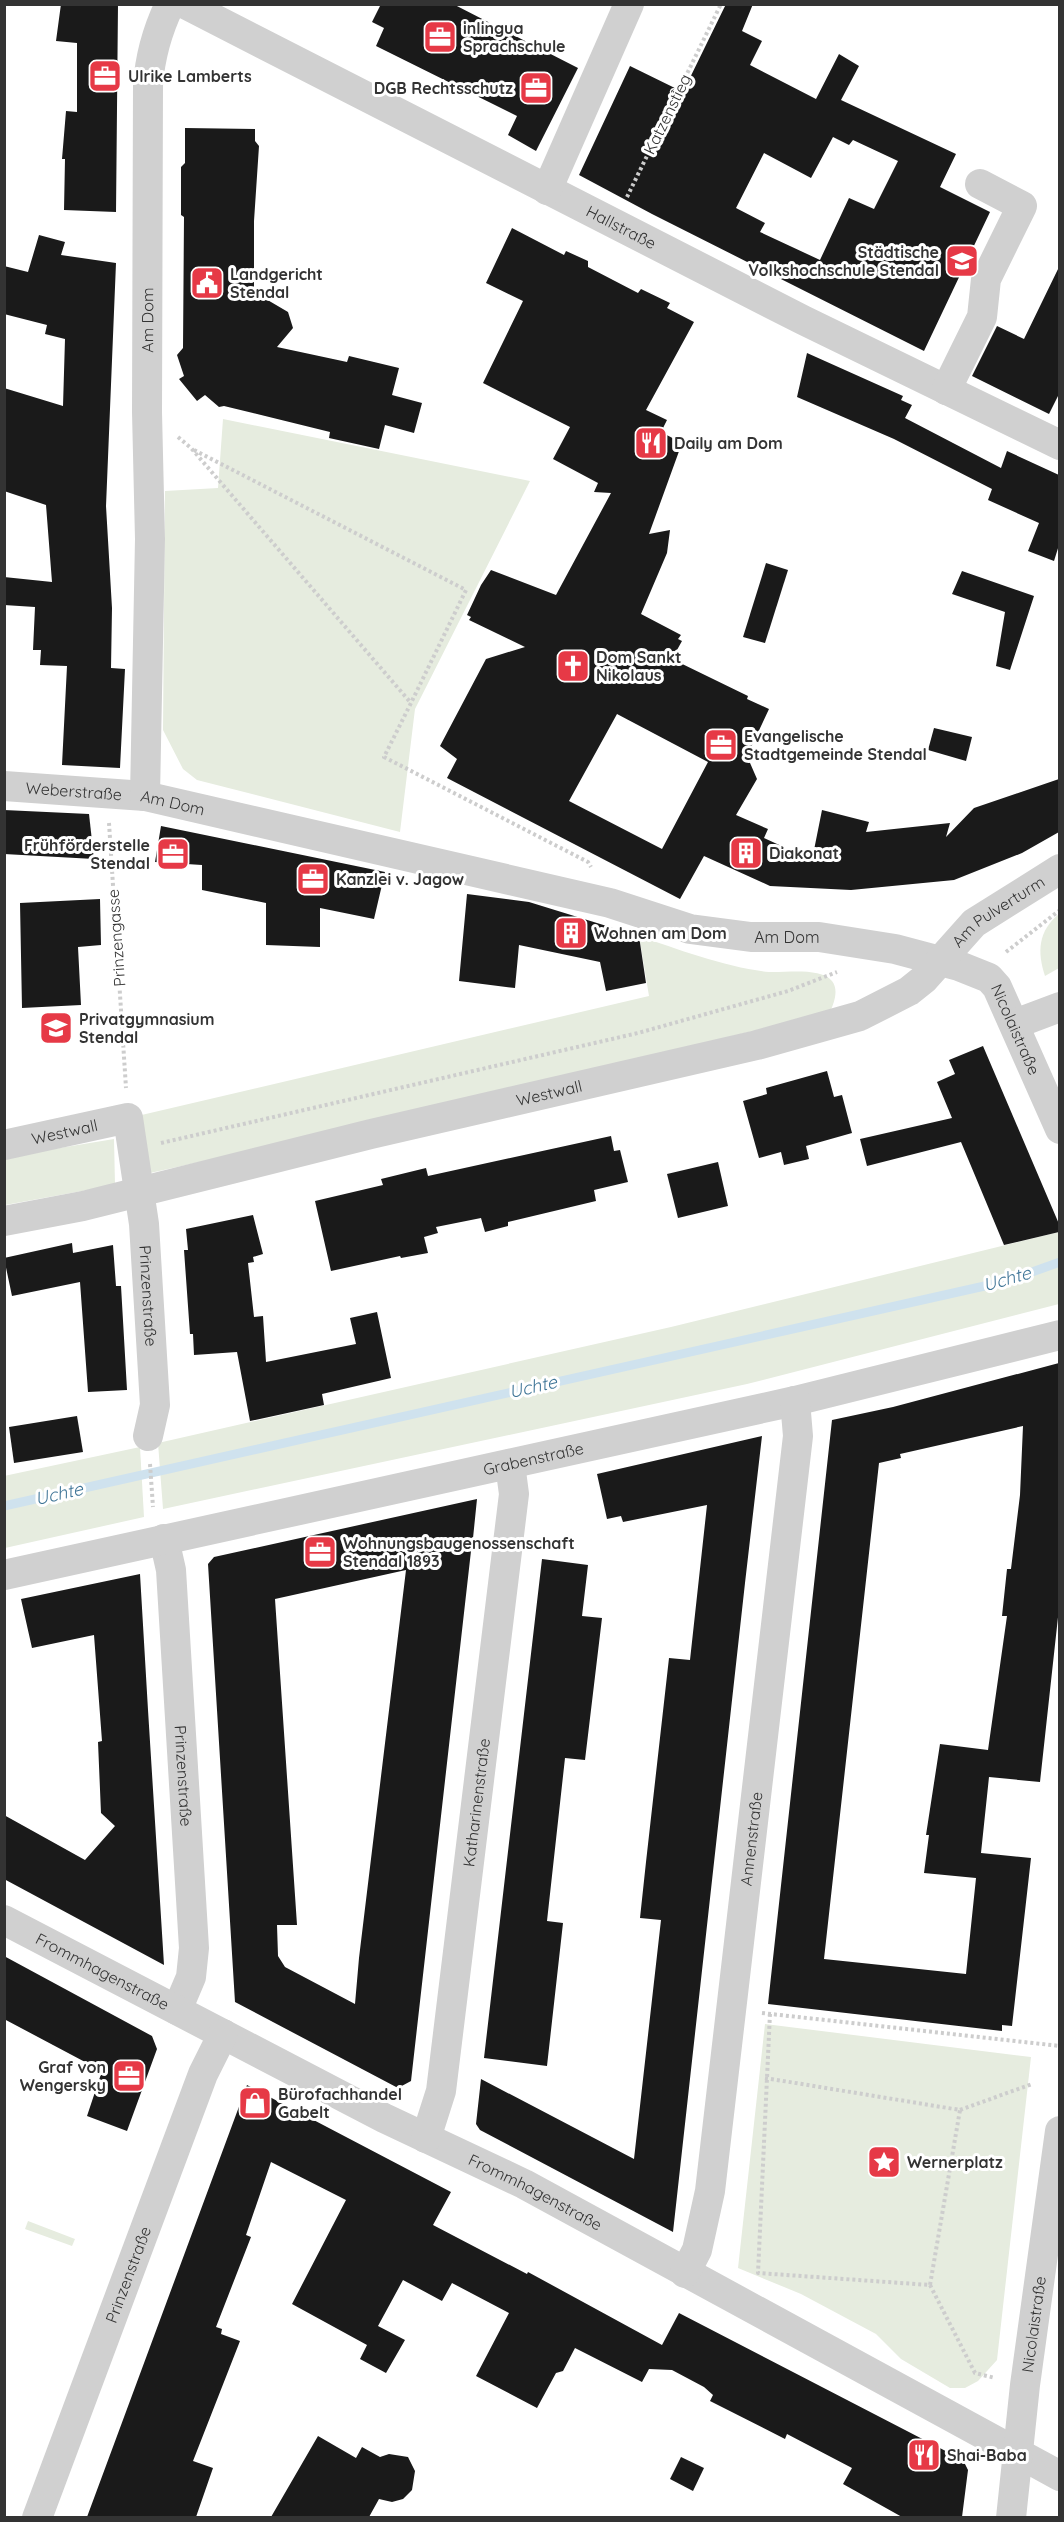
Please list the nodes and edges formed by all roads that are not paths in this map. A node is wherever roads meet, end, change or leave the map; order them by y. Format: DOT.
graph roads {
  1 [pos="170,4"];
  2 [pos="185,4"];
  3 [pos="629,4"];
  4 [pos="980,184"];
  5 [pos="547,190"];
  6 [pos="946,390"];
  7 [pos="1059,445"];
  8 [pos="4,786"];
  9 [pos="146,796"];
  10 [pos="1059,869"];
  11 [pos="942,960"];
  12 [pos="1059,1007"];
  13 [pos="1015,1024"];
  14 [pos="1059,1129"];
  15 [pos="4,1145"];
  16 [pos="138,1192"];
  17 [pos="4,1221"];
  18 [pos="1059,1335"];
  19 [pos="795,1401"];
  20 [pos="148,1436"];
  21 [pos="510,1464"];
  22 [pos="164,1539"];
  23 [pos="4,1575"];
  24 [pos="4,1920"];
  25 [pos="177,2010"];
  26 [pos="223,2034"];
  27 [pos="1059,2131"];
  28 [pos="426,2138"];
  29 [pos="685,2273"];
  30 [pos="1018,2452"];
  31 [pos="1059,2476"];
  32 [pos="37,2517"];
  33 [pos="1011,2517"];
  1 -- 9 [label="street, Am Dom"];
  2 -- 5 [label="street, Hallstraße"];
  3 -- 5 [label="street"];
  4 -- 6 [label="street"];
  5 -- 6 [label="street, Hallstraße"];
  6 -- 7 [label="street, Hallstraße"];
  8 -- 9 [label="street, Weberstraße"];
  9 -- 11 [label="street, Am Dom"];
  10 -- 11 [label="street, Am Pulverturm"];
  11 -- 13 [label="street, Nicolaistraße"];
  11 -- 16 [label="street, Westwall"];
  12 -- 13 [label="street"];
  13 -- 14 [label="street, Nicolaistraße"];
  15 -- 16 [label="street, Westwall"];
  16 -- 17 [label="street, Westwall"];
  16 -- 20 [label="street, Prinzenstraße"];
  18 -- 19 [label="street, Grabenstraße"];
  19 -- 21 [label="street, Grabenstraße"];
  19 -- 29 [label="street, Annenstraße"];
  21 -- 22 [label="street, Grabenstraße"];
  21 -- 28 [label="street, Katharinenstraße"];
  22 -- 23 [label="street, Grabenstraße"];
  22 -- 25 [label="street, Prinzenstraße"];
  24 -- 25 [label="street, Frommhagenstraße"];
  25 -- 26 [label="street, Frommhagenstraße"];
  26 -- 28 [label="street, Frommhagenstraße"];
  26 -- 32 [label="street, Prinzenstraße"];
  27 -- 30 [label="street, Nicolaistraße"];
  28 -- 29 [label="street, Frommhagenstraße"];
  29 -- 30 [label="street, Frommhagenstraße"];
  30 -- 31 [label="street, Frommhagenstraße"];
  30 -- 33 [label="street, Nicolaistraße"];
}
